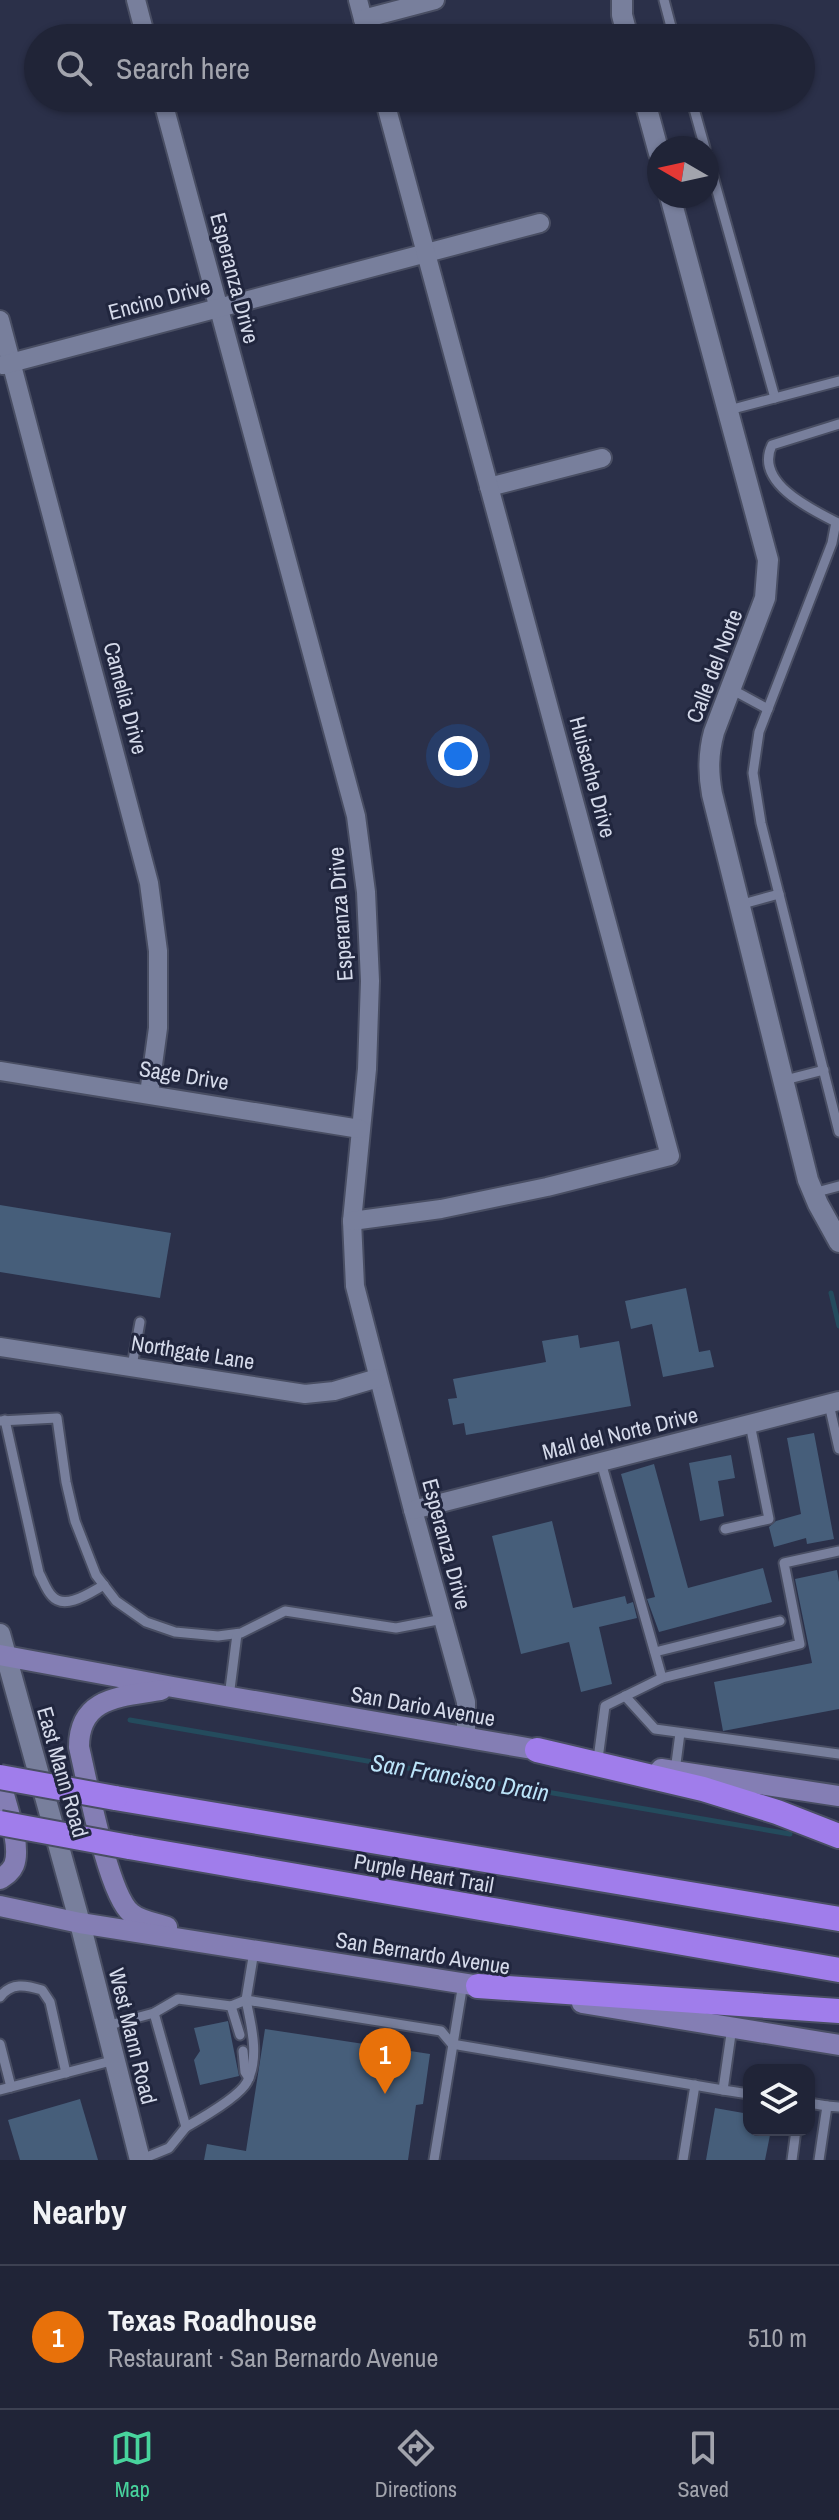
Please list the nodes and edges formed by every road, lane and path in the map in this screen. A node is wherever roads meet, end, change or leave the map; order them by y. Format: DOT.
graph roads {
  1 [pos="136,0"];
  2 [pos="358,0"];
  3 [pos="435,0"];
  4 [pos="622,0"];
  5 [pos="664,0"];
  6 [pos="363,19"];
  7 [pos="142,24"];
  8 [pos="364,24"];
  9 [pos="624,24"];
  10 [pos="670,24"];
  11 [pos="166,112"];
  12 [pos="388,112"];
  13 [pos="648,112"];
  14 [pos="695,112"];
  15 [pos="654,136"];
  16 [pos="702,136"];
  17 [pos="719,198"];
  18 [pos="673,208"];
  19 [pos="540,223"];
  20 [pos="424,253"];
  21 [pos="218,308"];
  22 [pos="0,320"];
  23 [pos="6,365"];
  24 [pos="839,381"];
  25 [pos="775,398"];
  26 [pos="729,410"];
  27 [pos="839,424"];
  28 [pos="602,458"];
  29 [pos="489,487"];
  30 [pos="731,689"];
  31 [pos="768,709"];
  32 [pos="779,894"];
  33 [pos="739,905"];
  34 [pos="824,1070"];
  35 [pos="0,1071"];
  36 [pos="783,1081"];
  37 [pos="149,1094"];
  38 [pos="360,1129"];
  39 [pos="839,1132"];
  40 [pos="839,1186"];
  41 [pos="813,1193"];
  42 [pos="352,1221"];
  43 [pos="839,1242"];
  44 [pos="140,1322"];
  45 [pos="0,1347"];
  46 [pos="132,1366"];
  47 [pos="378,1378"];
  48 [pos="834,1403"];
  49 [pos="2,1420"];
  50 [pos="750,1424"];
  51 [pos="839,1449"];
  52 [pos="601,1462"];
  53 [pos="413,1510"];
  54 [pos="725,1529"];
  55 [pos="839,1551"];
  56 [pos="104,1585"];
  57 [pos="443,1619"];
  58 [pos="780,1621"];
  59 [pos="0,1634"];
  60 [pos="237,1634"];
  61 [pos="655,1652"];
  62 [pos="3,1656"];
  63 [pos="662,1678"];
  64 [pos="173,1687"];
  65 [pos="625,1696"];
  66 [pos="229,1697"];
  67 [pos="680,1733"];
  68 [pos="466,1738"];
  69 [pos="537,1750"];
  70 [pos="839,1754"];
  71 [pos="598,1759"];
  72 [pos="675,1771"];
  73 [pos="0,1778"];
  74 [pos="839,1796"];
  75 [pos="0,1823"];
  76 [pos="839,1836"];
  77 [pos="0,1879"];
  78 [pos="0,1906"];
  79 [pos="839,1919"];
  80 [pos="80,1923"];
  81 [pos="229,1947"];
  82 [pos="254,1951"];
  83 [pos="839,1970"];
  84 [pos="471,1984"];
  85 [pos="0,1997"];
  86 [pos="246,2000"];
  87 [pos="231,2006"];
  88 [pos="839,2011"];
  89 [pos="154,2013"];
  90 [pos="106,2026"];
  91 [pos="732,2027"];
  92 [pos="240,2035"];
  93 [pos="0,2044"];
  94 [pos="452,2044"];
  95 [pos="839,2045"];
  96 [pos="243,2051"];
  97 [pos="115,2060"];
  98 [pos="66,2073"];
  99 [pos="249,2078"];
  100 [pos="695,2085"];
  101 [pos="11,2087"];
  102 [pos="0,2090"];
  103 [pos="723,2090"];
  104 [pos="743,2093"];
  105 [pos="815,2104"];
  106 [pos="827,2106"];
  107 [pos="839,2106"];
  108 [pos="186,2127"];
  109 [pos="795,2136"];
  110 [pos="169,2148"];
  111 [pos="140,2160"];
  112 [pos="172,2160"];
  113 [pos="434,2160"];
  114 [pos="683,2160"];
  115 [pos="792,2160"];
  116 [pos="819,2160"];
  1 -- 7 [label="street"];
  2 -- 6 [label="street"];
  3 -- 6 [label="street"];
  4 -- 9 [label="street"];
  5 -- 10 [label="lane"];
  6 -- 8 [label="street"];
  11 -- 21 [label="street, Esperanza Drive"];
  12 -- 20 [label="street, Huisache Drive"];
  13 -- 15 [label="street"];
  14 -- 16 [label="lane"];
  17 -- 25 [label="lane"];
  18 -- 26 [label="street, Calle del Norte"];
  19 -- 20 [label="street, Encino Drive"];
  20 -- 21 [label="street, Encino Drive"];
  20 -- 29 [label="street, Huisache Drive"];
  21 -- 23 [label="street, Encino Drive"];
  21 -- 38 [label="street, Esperanza Drive"];
  22 -- 23 [label="street, Camelia Drive"];
  23 -- 37 [label="street, Camelia Drive"];
  24 -- 25 [label="lane"];
  25 -- 26 [label="lane"];
  26 -- 30 [label="street, Calle del Norte"];
  27 -- 31 [label="lane"];
  28 -- 29 [label="street"];
  29 -- 42 [label="street, Huisache Drive"];
  30 -- 31 [label="lane"];
  30 -- 33 [label="street, Calle del Norte"];
  31 -- 32 [label="lane"];
  32 -- 33 [label="lane"];
  32 -- 34 [label="lane"];
  33 -- 36 [label="street, Calle del Norte"];
  34 -- 36 [label="lane"];
  34 -- 39 [label="lane"];
  35 -- 37 [label="street, Sage Drive"];
  36 -- 41 [label="street, Calle del Norte"];
  37 -- 38 [label="street, Sage Drive"];
  38 -- 42 [label="street, Esperanza Drive"];
  40 -- 41 [label="lane"];
  41 -- 43 [label="street, Calle del Norte"];
  42 -- 47 [label="street, Esperanza Drive"];
  44 -- 46 [label="lane"];
  45 -- 46 [label="street, Northgate Lane"];
  46 -- 47 [label="street, Northgate Lane"];
  47 -- 53 [label="street, Esperanza Drive"];
  48 -- 50 [label="street, Mall del Norte Drive"];
  48 -- 51 [label="lane"];
  49 -- 56 [label="lane"];
  49 -- 56 [label="lane"];
  50 -- 52 [label="street, Mall del Norte Drive"];
  50 -- 54 [label="lane"];
  52 -- 53 [label="street, Mall del Norte Drive"];
  52 -- 61 [label="lane"];
  53 -- 57 [label="street, Esperanza Drive"];
  55 -- 63 [label="lane"];
  56 -- 60 [label="lane"];
  57 -- 60 [label="lane"];
  57 -- 68 [label="street, Esperanza Drive"];
  58 -- 61 [label="lane"];
  59 -- 62 [label="street, East Mann Road"];
  60 -- 66 [label="lane"];
  61 -- 63 [label="lane"];
  62 -- 64 [label="main road, San Dario Avenue"];
  62 -- 80 [label="street, East Mann Road"];
  63 -- 65 [label="lane"];
  64 -- 66 [label="main road, San Dario Avenue"];
  64 -- 81 [label="main road"];
  65 -- 67 [label="lane"];
  65 -- 71 [label="lane"];
  66 -- 68 [label="main road, San Dario Avenue"];
  67 -- 70 [label="lane"];
  67 -- 72 [label="lane"];
  68 -- 69 [label="main road, San Dario Avenue"];
  69 -- 71 [label="main road, San Dario Avenue"];
  69 -- 76 [label="highway"];
  71 -- 72 [label="main road, San Dario Avenue"];
  72 -- 74 [label="main road, San Dario Avenue"];
  73 -- 77 [label="main road"];
  73 -- 79 [label="highway, Purple Heart Trail, bridge"];
  75 -- 83 [label="highway, Purple Heart Trail, bridge"];
  78 -- 80 [label="main road, San Bernardo Avenue"];
  80 -- 81 [label="main road, San Bernardo Avenue"];
  80 -- 90 [label="street, West Mann Road"];
  81 -- 82 [label="main road, San Bernardo Avenue"];
  82 -- 84 [label="main road, San Bernardo Avenue"];
  82 -- 86 [label="lane"];
  84 -- 88 [label="highway"];
  84 -- 91 [label="main road, San Bernardo Avenue"];
  84 -- 94 [label="lane"];
  85 -- 98 [label="lane"];
  86 -- 87 [label="lane"];
  86 -- 94 [label="lane"];
  86 -- 99 [label="lane"];
  87 -- 89 [label="lane"];
  87 -- 92 [label="lane"];
  89 -- 90 [label="lane"];
  89 -- 108 [label="lane"];
  90 -- 97 [label="street, West Mann Road"];
  91 -- 95 [label="main road, San Bernardo Avenue"];
  91 -- 103 [label="lane"];
  93 -- 101 [label="lane"];
  94 -- 100 [label="lane"];
  94 -- 113 [label="lane"];
  96 -- 99 [label="lane"];
  97 -- 98 [label="lane"];
  97 -- 111 [label="street, West Mann Road"];
  98 -- 101 [label="lane"];
  99 -- 108 [label="lane"];
  100 -- 103 [label="lane"];
  100 -- 114 [label="lane"];
  101 -- 102 [label="lane"];
  103 -- 104 [label="lane"];
  105 -- 106 [label="lane"];
  106 -- 107 [label="lane"];
  106 -- 116 [label="lane"];
  108 -- 110 [label="lane"];
  109 -- 115 [label="lane"];
  110 -- 111 [label="lane"];
  110 -- 112 [label="lane"];
}
